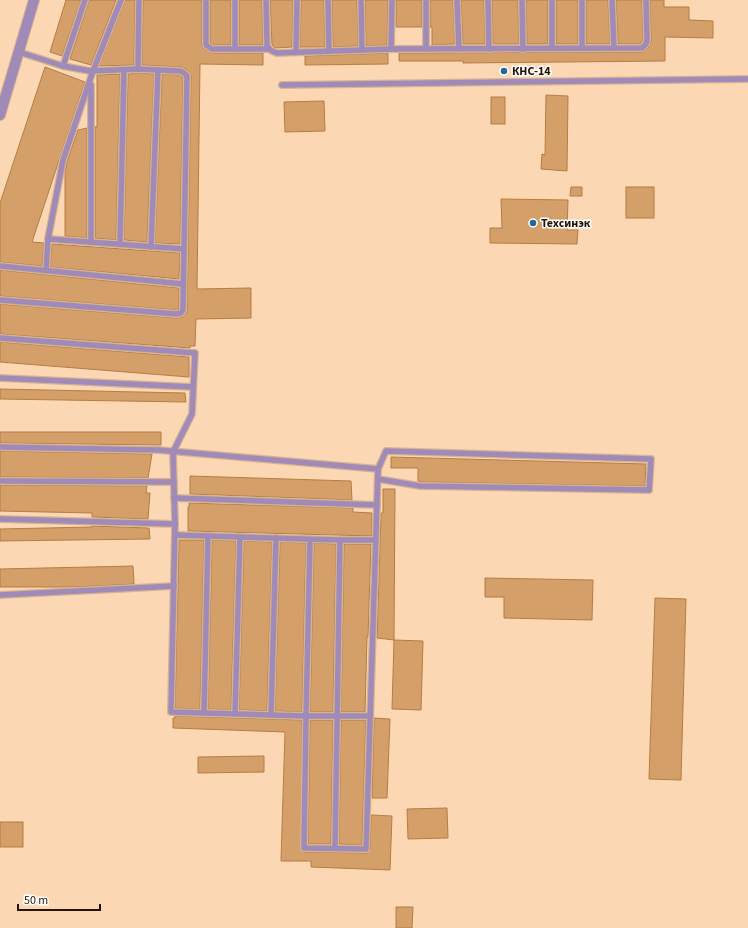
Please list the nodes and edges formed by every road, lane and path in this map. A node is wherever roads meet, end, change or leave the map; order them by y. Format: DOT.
graph roads {
  1 [pos="34,0"];
  2 [pos="85,0"];
  3 [pos="121,0"];
  4 [pos="139,0"];
  5 [pos="206,0"];
  6 [pos="236,0"];
  7 [pos="266,0"];
  8 [pos="297,0"];
  9 [pos="328,0"];
  10 [pos="361,0"];
  11 [pos="392,0"];
  12 [pos="426,0"];
  13 [pos="458,0"];
  14 [pos="488,0"];
  15 [pos="522,0"];
  16 [pos="552,0"];
  17 [pos="582,0"];
  18 [pos="612,0"];
  19 [pos="646,0"];
  20 [pos="523,48"];
  21 [pos="552,48"];
  22 [pos="582,48"];
  23 [pos="614,48"];
  24 [pos="235,49"];
  25 [pos="268,49"];
  26 [pos="391,49"];
  27 [pos="426,49"];
  28 [pos="459,49"];
  29 [pos="489,49"];
  30 [pos="362,50"];
  31 [pos="329,51"];
  32 [pos="18,52"];
  33 [pos="296,52"];
  34 [pos="63,66"];
  35 [pos="138,69"];
  36 [pos="124,70"];
  37 [pos="158,70"];
  38 [pos="93,71"];
  39 [pos="91,79"];
  40 [pos="748,79"];
  41 [pos="282,85"];
  42 [pos="0,115"];
  43 [pos="48,239"];
  44 [pos="91,242"];
  45 [pos="120,244"];
  46 [pos="151,247"];
  47 [pos="184,249"];
  48 [pos="0,266"];
  49 [pos="46,270"];
  50 [pos="183,284"];
  51 [pos="0,300"];
  52 [pos="0,338"];
  53 [pos="0,378"];
  54 [pos="193,387"];
  55 [pos="0,447"];
  56 [pos="173,452"];
  57 [pos="378,469"];
  58 [pos="378,479"];
  59 [pos="0,481"];
  60 [pos="174,482"];
  61 [pos="174,498"];
  62 [pos="377,505"];
  63 [pos="0,519"];
  64 [pos="175,524"];
  65 [pos="175,535"];
  66 [pos="208,536"];
  67 [pos="240,537"];
  68 [pos="276,538"];
  69 [pos="310,540"];
  70 [pos="340,540"];
  71 [pos="376,540"];
  72 [pos="174,586"];
  73 [pos="0,595"];
  74 [pos="204,713"];
  75 [pos="236,714"];
  76 [pos="271,715"];
  77 [pos="306,716"];
  78 [pos="336,716"];
  79 [pos="370,716"];
  80 [pos="335,848"];
  1 -- 32 [label="street"];
  2 -- 34 [label="lane"];
  3 -- 38 [label="lane"];
  4 -- 35 [label="lane"];
  5 -- 24 [label="lane"];
  6 -- 24 [label="lane"];
  7 -- 25 [label="lane"];
  8 -- 33 [label="lane"];
  9 -- 31 [label="lane"];
  10 -- 30 [label="lane"];
  11 -- 26 [label="lane"];
  12 -- 27 [label="lane"];
  13 -- 28 [label="lane"];
  14 -- 29 [label="lane"];
  15 -- 20 [label="lane"];
  16 -- 21 [label="lane"];
  17 -- 22 [label="lane"];
  18 -- 23 [label="lane"];
  19 -- 23 [label="lane"];
  20 -- 21 [label="lane"];
  20 -- 29 [label="lane"];
  21 -- 22 [label="lane"];
  22 -- 23 [label="lane"];
  24 -- 25 [label="lane"];
  25 -- 33 [label="lane"];
  26 -- 27 [label="lane"];
  26 -- 30 [label="lane"];
  27 -- 28 [label="lane"];
  28 -- 29 [label="lane"];
  30 -- 31 [label="lane"];
  31 -- 33 [label="lane"];
  32 -- 34 [label="lane"];
  32 -- 42 [label="street"];
  34 -- 38 [label="lane"];
  35 -- 36 [label="lane"];
  35 -- 37 [label="lane"];
  36 -- 38 [label="lane"];
  36 -- 45 [label="lane"];
  37 -- 46 [label="lane"];
  37 -- 47 [label="lane"];
  38 -- 39 [label="lane"];
  39 -- 43 [label="lane"];
  39 -- 44 [label="lane"];
  40 -- 41 [label="lane"];
  43 -- 44 [label="lane"];
  43 -- 49 [label="lane"];
  44 -- 45 [label="lane"];
  45 -- 46 [label="lane"];
  46 -- 47 [label="lane"];
  47 -- 50 [label="lane"];
  48 -- 49 [label="lane"];
  49 -- 50 [label="lane"];
  50 -- 51 [label="lane"];
  52 -- 54 [label="lane"];
  53 -- 54 [label="lane"];
  54 -- 56 [label="lane"];
  55 -- 56 [label="lane"];
  56 -- 57 [label="lane"];
  56 -- 60 [label="lane"];
  57 -- 58 [label="lane"];
  57 -- 58 [label="lane"];
  58 -- 62 [label="lane"];
  59 -- 60 [label="lane"];
  60 -- 61 [label="lane"];
  61 -- 62 [label="lane"];
  61 -- 64 [label="lane"];
  62 -- 71 [label="lane"];
  63 -- 64 [label="lane"];
  64 -- 65 [label="lane"];
  65 -- 66 [label="lane"];
  65 -- 72 [label="lane"];
  66 -- 67 [label="lane"];
  66 -- 74 [label="lane"];
  67 -- 68 [label="lane"];
  67 -- 75 [label="lane"];
  68 -- 69 [label="lane"];
  68 -- 76 [label="lane"];
  69 -- 70 [label="lane"];
  69 -- 77 [label="lane"];
  70 -- 71 [label="lane"];
  70 -- 78 [label="lane"];
  71 -- 79 [label="lane"];
  72 -- 73 [label="lane"];
  72 -- 74 [label="lane"];
  74 -- 75 [label="lane"];
  75 -- 76 [label="lane"];
  76 -- 77 [label="lane"];
  77 -- 78 [label="lane"];
  77 -- 80 [label="lane"];
  78 -- 79 [label="lane"];
  78 -- 80 [label="lane"];
  79 -- 80 [label="lane"];
}
